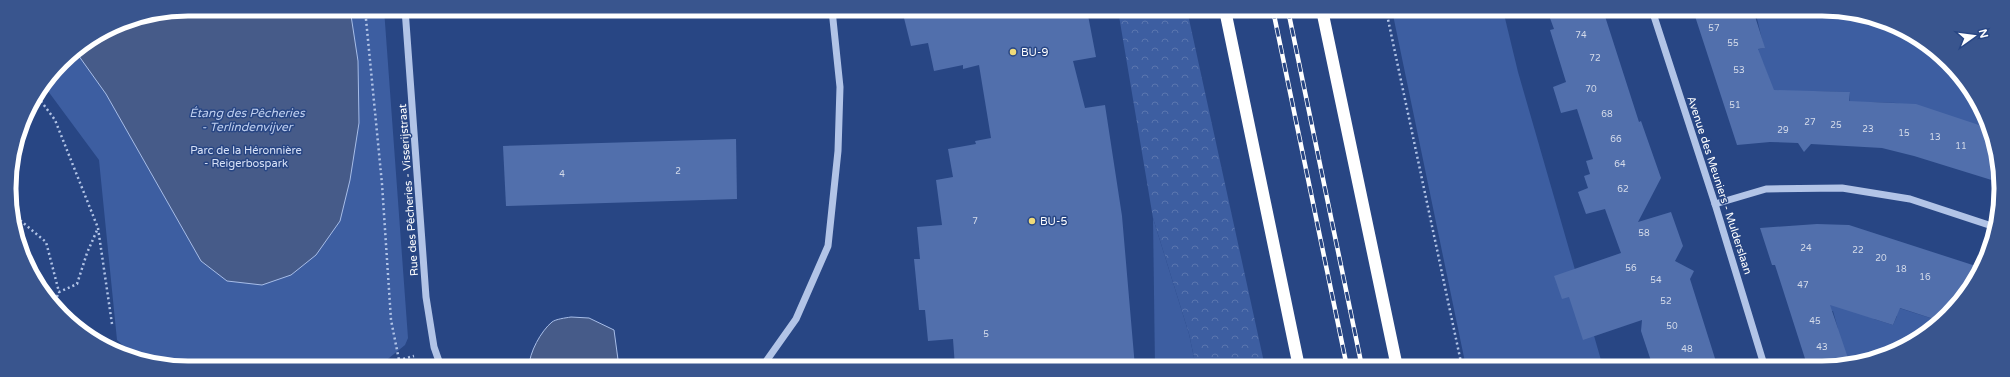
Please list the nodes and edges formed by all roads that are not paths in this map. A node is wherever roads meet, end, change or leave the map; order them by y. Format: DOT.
graph roads {
  1 [pos="406,16"];
  2 [pos="833,16"];
  3 [pos="1226,16"];
  4 [pos="1323,16"];
  5 [pos="1654,16"];
  6 [pos="1715,204"];
  7 [pos="1990,225"];
  8 [pos="439,361"];
  9 [pos="766,361"];
  10 [pos="1298,361"];
  11 [pos="1396,361"];
  12 [pos="1763,361"];
  1 -- 8 [label="street, Rue des Pêcheries - Visserijstraat"];
  2 -- 9 [label="street"];
  3 -- 10 [label="highway"];
  4 -- 11 [label="highway"];
  5 -- 6 [label="street, Avenue des Meuniers - Mulderslaan"];
  6 -- 7 [label="street"];
  6 -- 12 [label="street, Avenue des Meuniers - Mulderslaan"];
}
